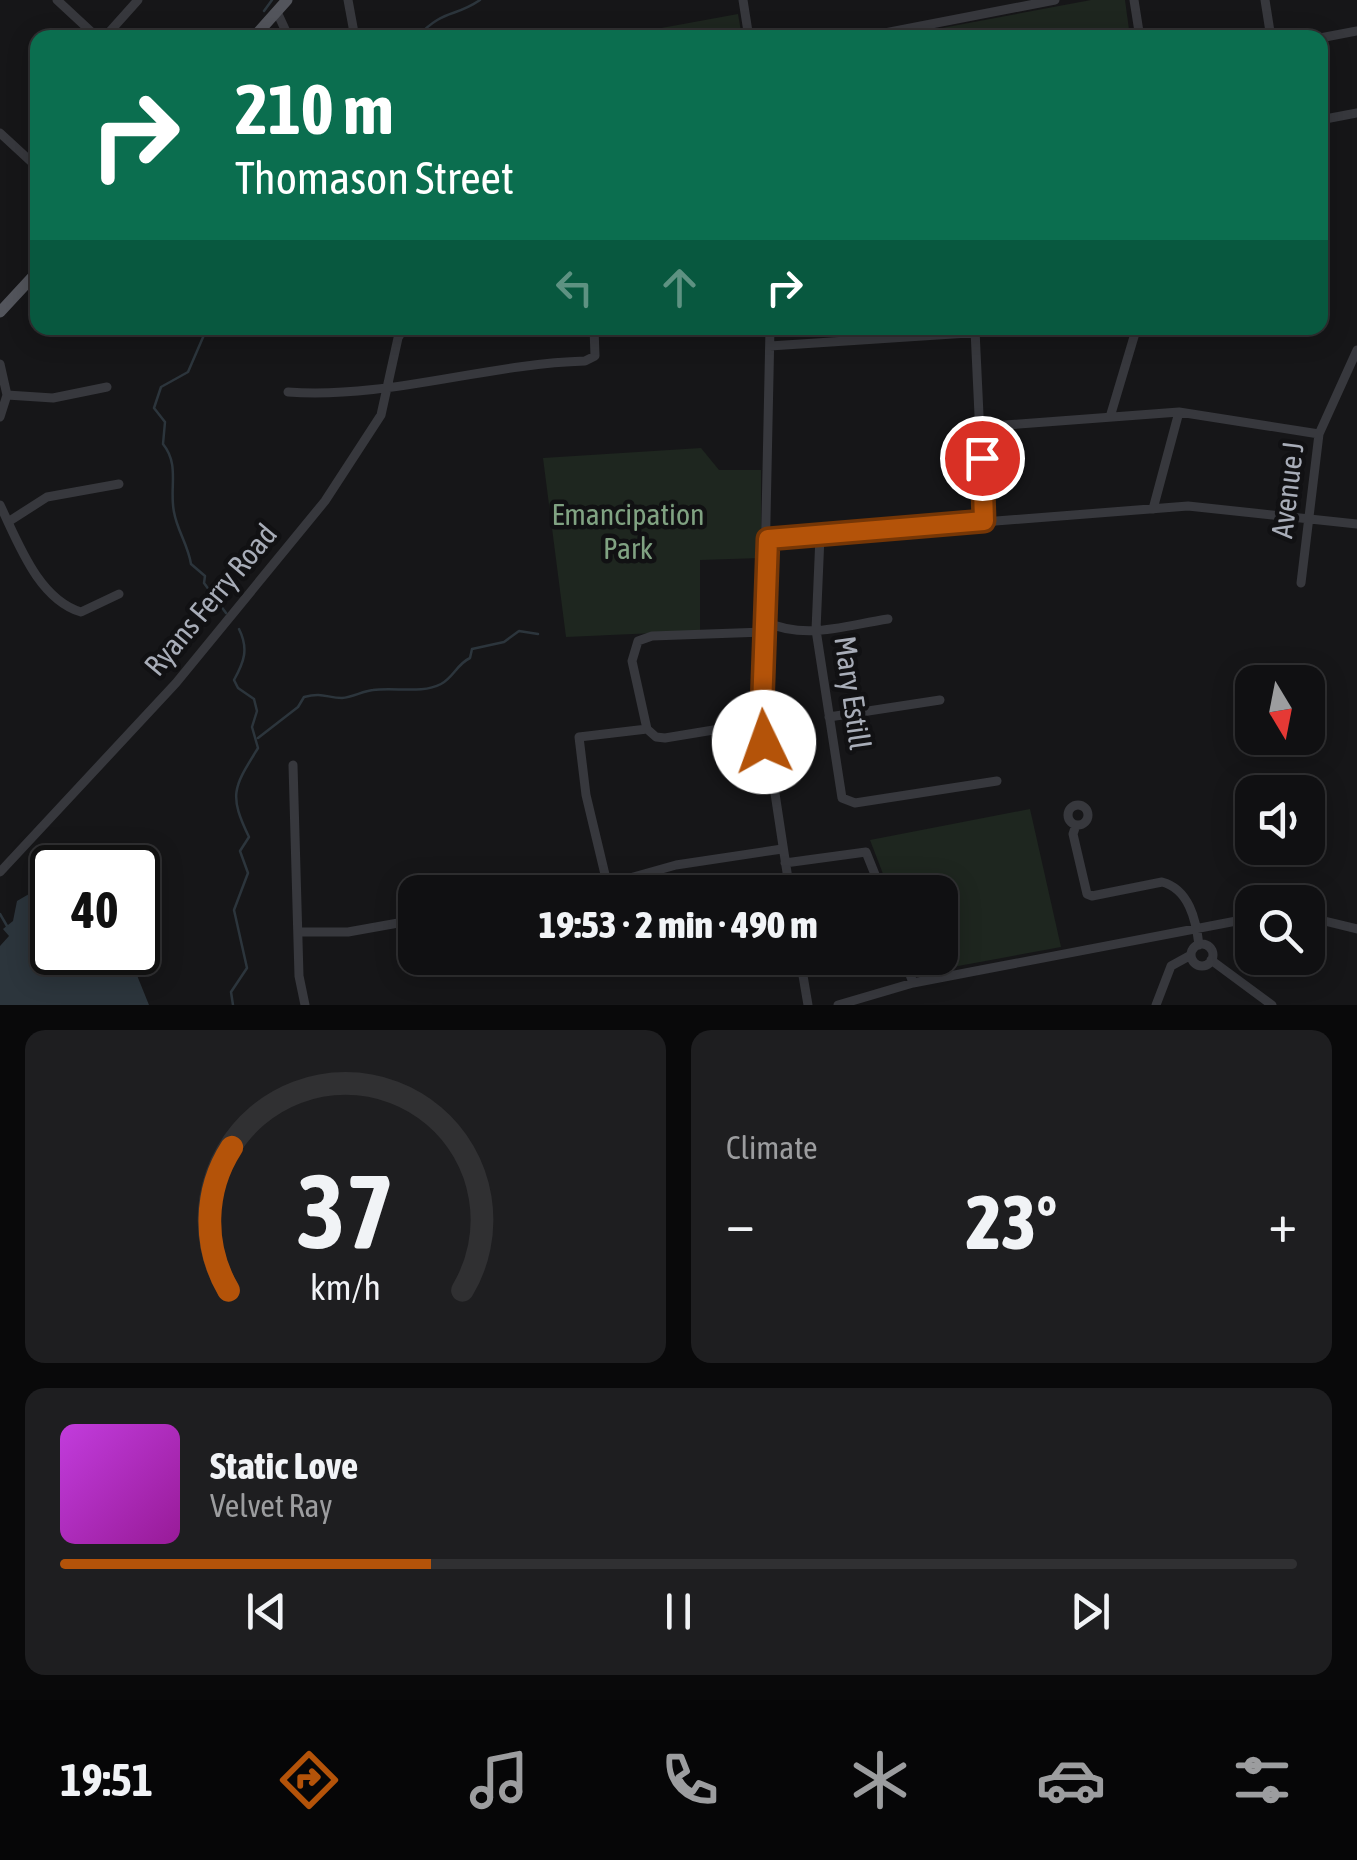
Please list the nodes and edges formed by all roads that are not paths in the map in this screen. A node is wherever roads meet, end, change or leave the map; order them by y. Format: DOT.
graph roads {
  1 [pos="57,0"];
  2 [pos="138,0"];
  3 [pos="287,0"];
  4 [pos="348,0"];
  5 [pos="742,0"];
  6 [pos="976,0"];
  7 [pos="1055,0"];
  8 [pos="1134,0"];
  9 [pos="1264,0"];
  10 [pos="277,12"];
  11 [pos="978,16"];
  12 [pos="92,30"];
  13 [pos="109,30"];
  14 [pos="260,30"];
  15 [pos="285,30"];
  16 [pos="354,30"];
  17 [pos="748,30"];
  18 [pos="902,30"];
  19 [pos="1139,30"];
  20 [pos="1270,30"];
  21 [pos="1357,30"];
  22 [pos="1328,36"];
  23 [pos="1357,113"];
  24 [pos="1328,118"];
  25 [pos="0,132"];
  26 [pos="30,160"];
  27 [pos="30,280"];
  28 [pos="0,312"];
  29 [pos="400,335"];
  30 [pos="594,335"];
  31 [pos="770,335"];
  32 [pos="875,335"];
  33 [pos="975,335"];
  34 [pos="1135,335"];
  35 [pos="770,346"];
  36 [pos="1357,350"];
  37 [pos="0,364"];
  38 [pos="108,387"];
  39 [pos="389,390"];
  40 [pos="288,392"];
  41 [pos="6,395"];
  42 [pos="1179,412"];
  43 [pos="0,417"];
  44 [pos="1110,417"];
  45 [pos="980,426"];
  46 [pos="1319,434"];
  47 [pos="119,484"];
  48 [pos="0,505"];
  49 [pos="1153,509"];
  50 [pos="1308,517"];
  51 [pos="984,521"];
  52 [pos="8,522"];
  53 [pos="1357,524"];
  54 [pos="820,536"];
  55 [pos="768,539"];
  56 [pos="1301,583"];
  57 [pos="118,594"];
  58 [pos="888,619"];
  59 [pos="765,627"];
  60 [pos="816,630"];
  61 [pos="940,700"];
  62 [pos="829,717"];
  63 [pos="762,722"];
  64 [pos="647,729"];
  65 [pos="293,766"];
  66 [pos="997,780"];
  67 [pos="1076,826"];
  68 [pos="782,848"];
  69 [pos="785,863"];
  70 [pos="0,872"];
  71 [pos="605,875"];
  72 [pos="645,875"];
  73 [pos="787,875"];
  74 [pos="875,875"];
  75 [pos="1235,921"];
  76 [pos="1325,921"];
  77 [pos="398,923"];
  78 [pos="1197,927"];
  79 [pos="1357,929"];
  80 [pos="298,932"];
  81 [pos="1199,944"];
  82 [pos="1191,955"];
  83 [pos="1211,960"];
  84 [pos="803,975"];
  85 [pos="911,975"];
  86 [pos="914,983"];
  87 [pos="305,1005"];
  88 [pos="808,1005"];
  89 [pos="838,1005"];
  90 [pos="1156,1005"];
  91 [pos="1272,1005"];
  1 -- 12 [label="street"];
  2 -- 13 [label="street"];
  3 -- 10 [label="main road"];
  4 -- 16 [label="street"];
  5 -- 17 [label="street"];
  6 -- 11 [label="street"];
  7 -- 11 [label="street"];
  8 -- 19 [label="street"];
  9 -- 20 [label="street"];
  10 -- 14 [label="main road"];
  10 -- 15 [label="street"];
  11 -- 18 [label="street"];
  21 -- 22 [label="street"];
  23 -- 24 [label="street"];
  25 -- 26 [label="street"];
  27 -- 28 [label="main road"];
  29 -- 39 [label="street, Ryans Ferry Road"];
  30 -- 39 [label="street"];
  31 -- 35 [label="street"];
  32 -- 35 [label="street"];
  33 -- 45 [label="street"];
  34 -- 44 [label="street"];
  35 -- 55 [label="street"];
  36 -- 46 [label="street, Avenue J"];
  37 -- 41 [label="street"];
  38 -- 41 [label="street"];
  39 -- 40 [label="street"];
  39 -- 70 [label="street, Ryans Ferry Road"];
  41 -- 43 [label="street"];
  42 -- 44 [label="street"];
  42 -- 46 [label="street"];
  42 -- 49 [label="street"];
  44 -- 45 [label="street"];
  45 -- 51 [label="street"];
  46 -- 50 [label="street, Avenue J"];
  47 -- 52 [label="street"];
  48 -- 52 [label="street"];
  49 -- 50 [label="street"];
  49 -- 51 [label="street"];
  50 -- 53 [label="street"];
  50 -- 56 [label="street, Avenue J"];
  51 -- 54 [label="street"];
  52 -- 57 [label="street"];
  54 -- 55 [label="street"];
  54 -- 60 [label="street, Mary Estill"];
  55 -- 59 [label="street"];
  58 -- 60 [label="street"];
  59 -- 60 [label="street"];
  59 -- 63 [label="street"];
  59 -- 64 [label="street"];
  60 -- 62 [label="street, Mary Estill"];
  61 -- 62 [label="street"];
  62 -- 66 [label="street, Mary Estill"];
  63 -- 64 [label="street"];
  63 -- 68 [label="street"];
  64 -- 71 [label="street"];
  65 -- 80 [label="street"];
  67 -- 78 [label="street"];
  68 -- 69 [label="street"];
  68 -- 72 [label="street"];
  69 -- 73 [label="street"];
  69 -- 74 [label="street"];
  75 -- 78 [label="street"];
  76 -- 79 [label="street"];
  77 -- 80 [label="street"];
  78 -- 81 [label="street"];
  78 -- 86 [label="street"];
  80 -- 87 [label="street"];
  81 -- 82 [label="street"];
  81 -- 83 [label="street"];
  82 -- 83 [label="street"];
  82 -- 90 [label="street"];
  83 -- 91 [label="street"];
  84 -- 88 [label="street"];
  85 -- 86 [label="street"];
  86 -- 89 [label="street"];
}
